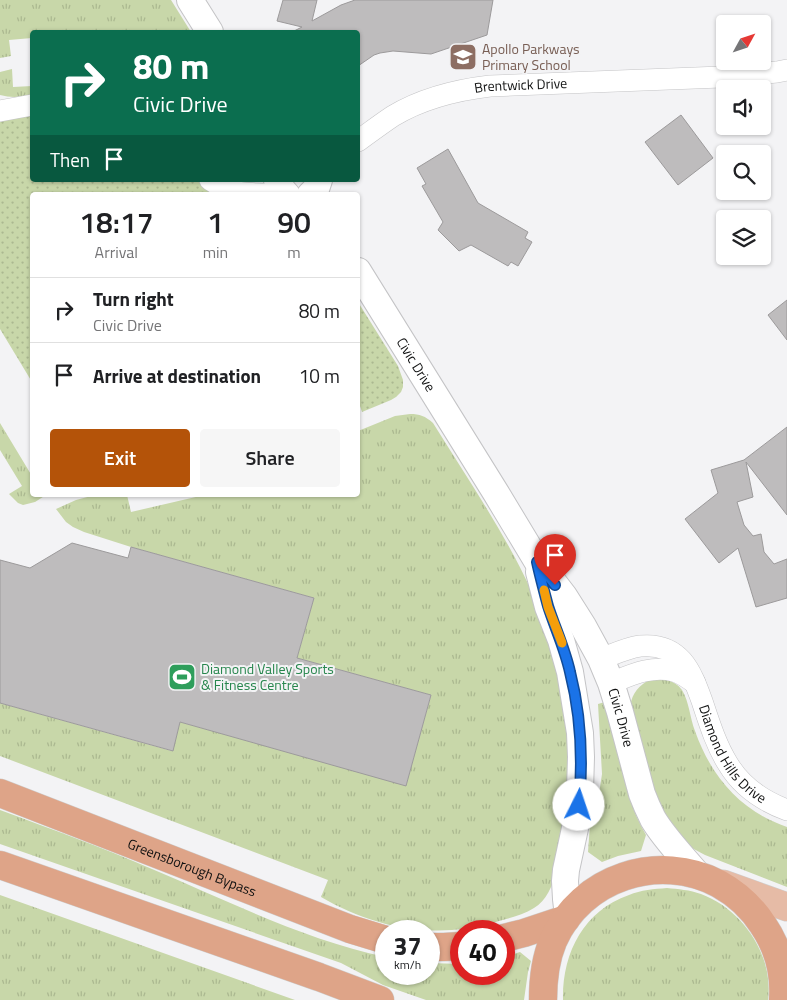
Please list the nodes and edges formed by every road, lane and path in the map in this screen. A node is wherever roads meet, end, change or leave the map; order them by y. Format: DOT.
graph roads {
  1 [pos="190,0"];
  2 [pos="209,30"];
  3 [pos="787,70"];
  4 [pos="30,105"];
  5 [pos="0,111"];
  6 [pos="360,140"];
  7 [pos="213,182"];
  8 [pos="238,192"];
  9 [pos="360,274"];
  10 [pos="537,562"];
  11 [pos="606,671"];
  12 [pos="572,684"];
  13 [pos="0,793"];
  14 [pos="787,810"];
  15 [pos="0,865"];
  16 [pos="704,877"];
  17 [pos="787,907"];
  18 [pos="567,918"];
  19 [pos="515,935"];
  20 [pos="375,937"];
  21 [pos="320,977"];
  22 [pos="353,1000"];
  23 [pos="380,1000"];
  24 [pos="544,1000"];
  25 [pos="783,1000"];
  1 -- 2 [label="street"];
  3 -- 6 [label="street, Brentwick Drive"];
  4 -- 5 [label="street"];
  7 -- 8 [label="street"];
  9 -- 10 [label="street, Civic Drive"];
  10 -- 11 [label="street, Civic Drive"];
  10 -- 12 [label="street, Civic Drive"];
  11 -- 12 [label="street, Diamond Hills Drive"];
  11 -- 14 [label="street, Diamond Hills Drive"];
  11 -- 16 [label="street, Civic Drive"];
  12 -- 18 [label="street, Civic Drive"];
  13 -- 20 [label="highway, Greensborough Bypass"];
  15 -- 21 [label="highway"];
  16 -- 17 [label="main road"];
  16 -- 18 [label="highway"];
  16 -- 25 [label="highway"];
  18 -- 19 [label="highway"];
  18 -- 24 [label="highway"];
  21 -- 22 [label="main road"];
  21 -- 23 [label="highway"];
}
